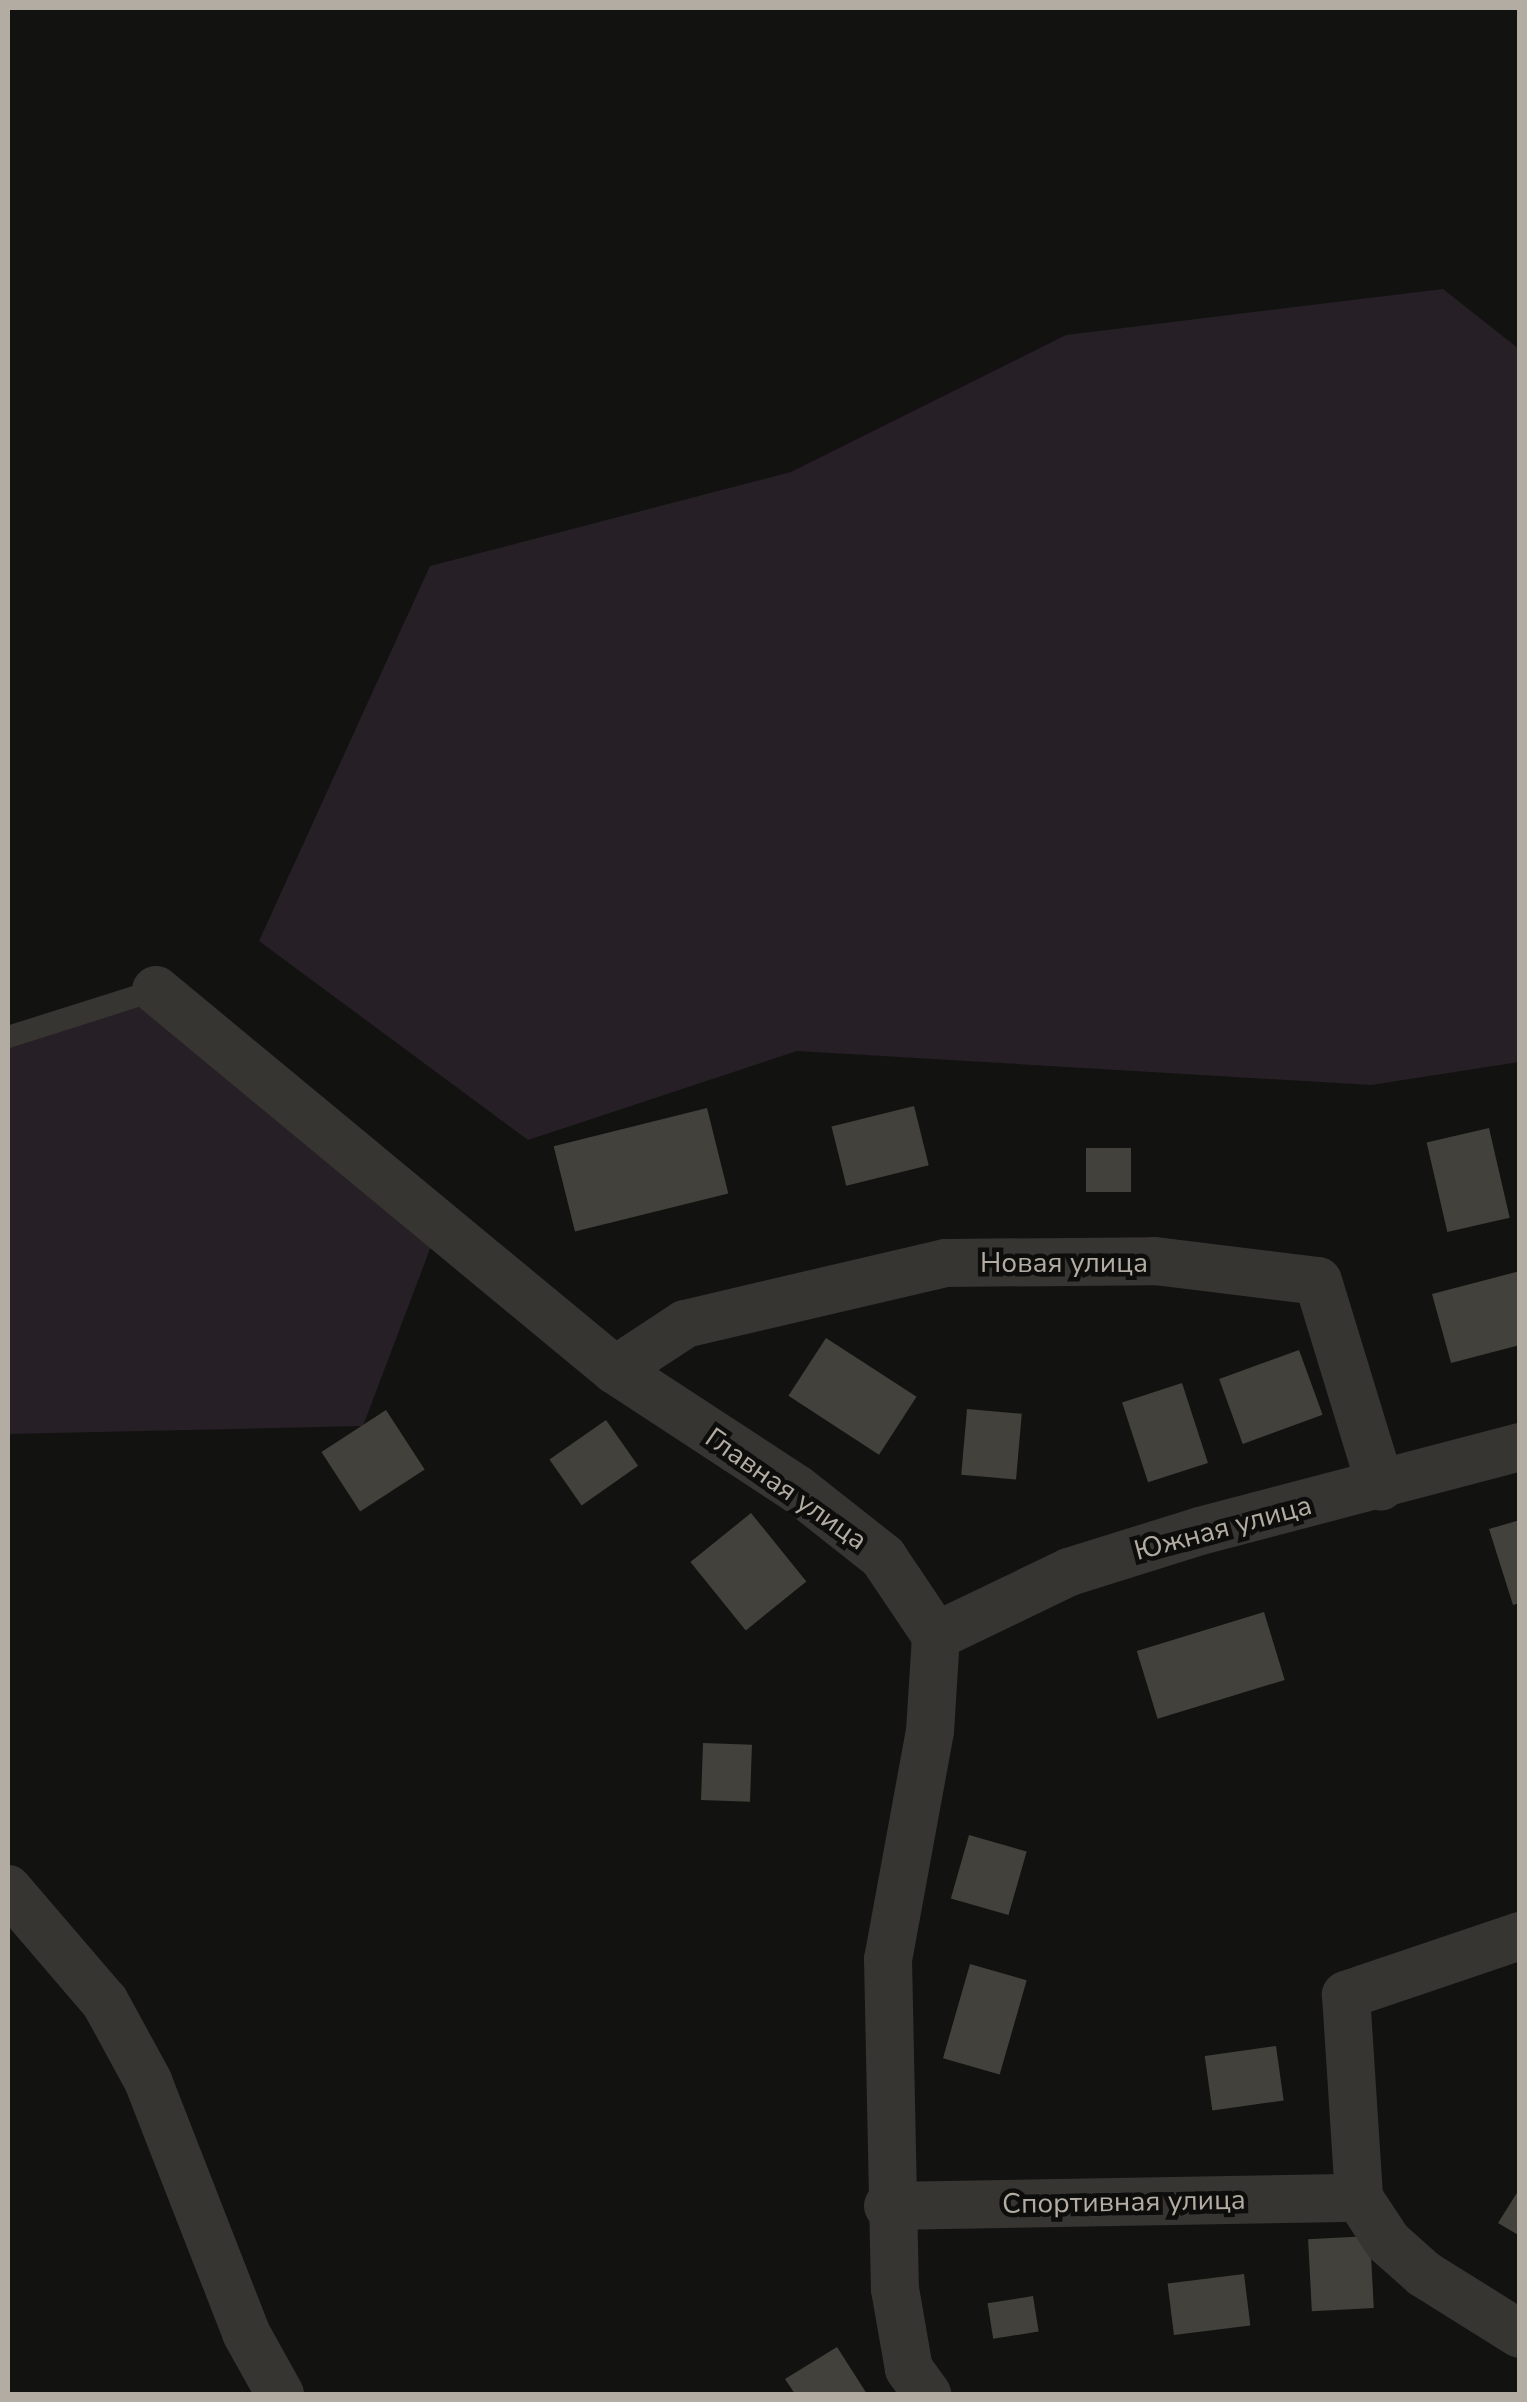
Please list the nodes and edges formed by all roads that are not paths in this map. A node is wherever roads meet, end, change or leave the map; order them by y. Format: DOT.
graph roads {
  1 [pos="156,990"];
  2 [pos="8,1037"];
  3 [pos="615,1370"];
  4 [pos="1520,1448"];
  5 [pos="1381,1487"];
  6 [pos="936,1636"];
  7 [pos="8,1889"];
  8 [pos="1520,1936"];
  9 [pos="1359,2198"];
  10 [pos="888,2206"];
  11 [pos="1520,2334"];
  12 [pos="280,2394"];
  13 [pos="927,2394"];
  1 -- 2 [label="lane"];
  1 -- 3 [label="street, Главная улица"];
  3 -- 5 [label="street, Новая улица"];
  3 -- 6 [label="street, Главная улица"];
  4 -- 5 [label="street, Южная улица"];
  5 -- 6 [label="street, Южная улица"];
  6 -- 10 [label="street"];
  7 -- 12 [label="street"];
  8 -- 9 [label="street"];
  9 -- 10 [label="street, Спортивная улица"];
  9 -- 11 [label="street"];
  10 -- 13 [label="street"];
}
